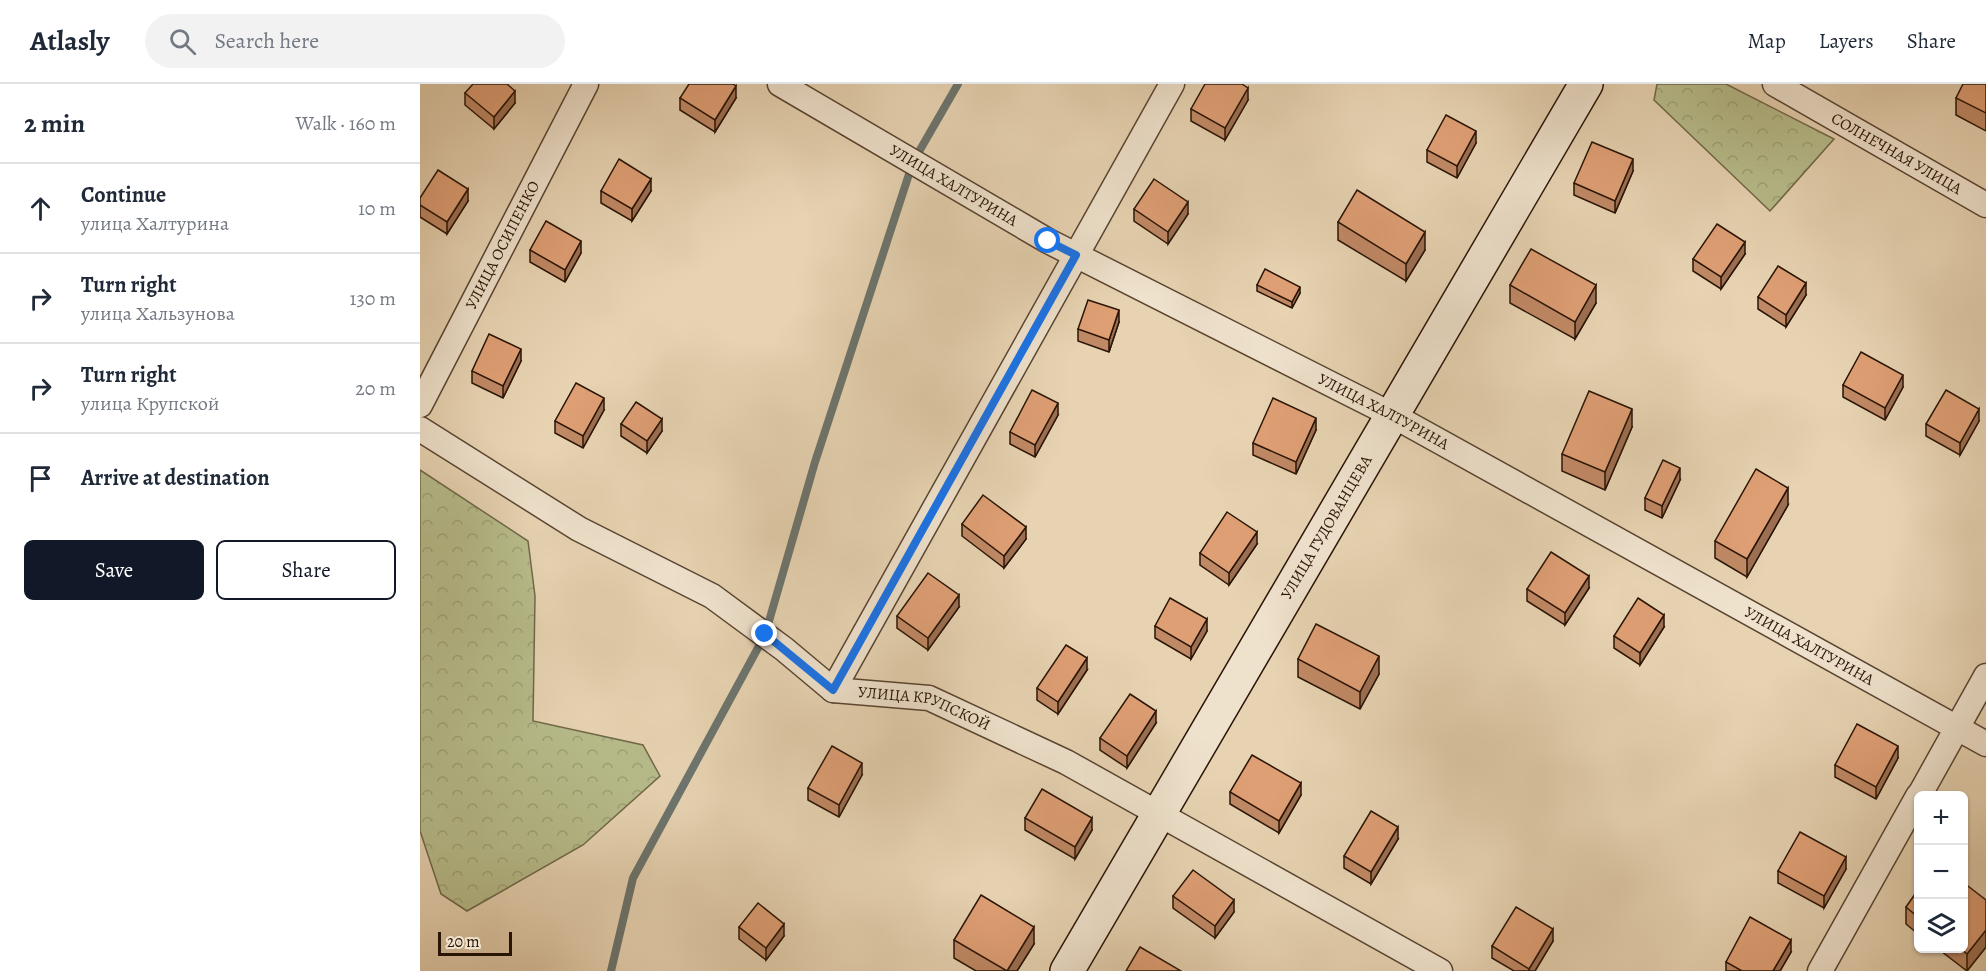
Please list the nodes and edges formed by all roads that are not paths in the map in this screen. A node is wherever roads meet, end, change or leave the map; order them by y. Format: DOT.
graph roads {
  1 [pos="586,84"];
  2 [pos="780,84"];
  3 [pos="1172,84"];
  4 [pos="1586,84"];
  5 [pos="1775,84"];
  6 [pos="1986,205"];
  7 [pos="1076,255"];
  8 [pos="420,405"];
  9 [pos="1392,415"];
  10 [pos="420,429"];
  11 [pos="1986,676"];
  12 [pos="833,690"];
  13 [pos="1957,728"];
  14 [pos="1986,744"];
  15 [pos="1922,791"];
  16 [pos="1914,805"];
  17 [pos="1160,813"];
  18 [pos="1067,971"];
  19 [pos="1440,971"];
  20 [pos="1820,971"];
  1 -- 8 [label="street, УЛИЦА ОСИПЕНКО"];
  2 -- 7 [label="street, УЛИЦА ХАЛТУРИНА"];
  3 -- 7 [label="street"];
  4 -- 9 [label="street, УЛИЦА ГУДОВАНЦЕВА"];
  5 -- 6 [label="street, СОЛНЕЧНАЯ УЛИЦА"];
  7 -- 9 [label="street, УЛИЦА ХАЛТУРИНА"];
  7 -- 12 [label="street"];
  9 -- 13 [label="street, УЛИЦА ХАЛТУРИНА"];
  9 -- 17 [label="street, УЛИЦА ГУДОВАНЦЕВА"];
  10 -- 12 [label="street, УЛИЦА КРУПСКОЙ"];
  11 -- 13 [label="street"];
  12 -- 17 [label="street, УЛИЦА КРУПСКОЙ"];
  13 -- 14 [label="street, УЛИЦА ХАЛТУРИНА"];
  13 -- 15 [label="street"];
  16 -- 20 [label="street"];
  17 -- 18 [label="street, УЛИЦА ГУДОВАНЦЕВА"];
  17 -- 19 [label="street, УЛИЦА КРУПСКОЙ"];
}
